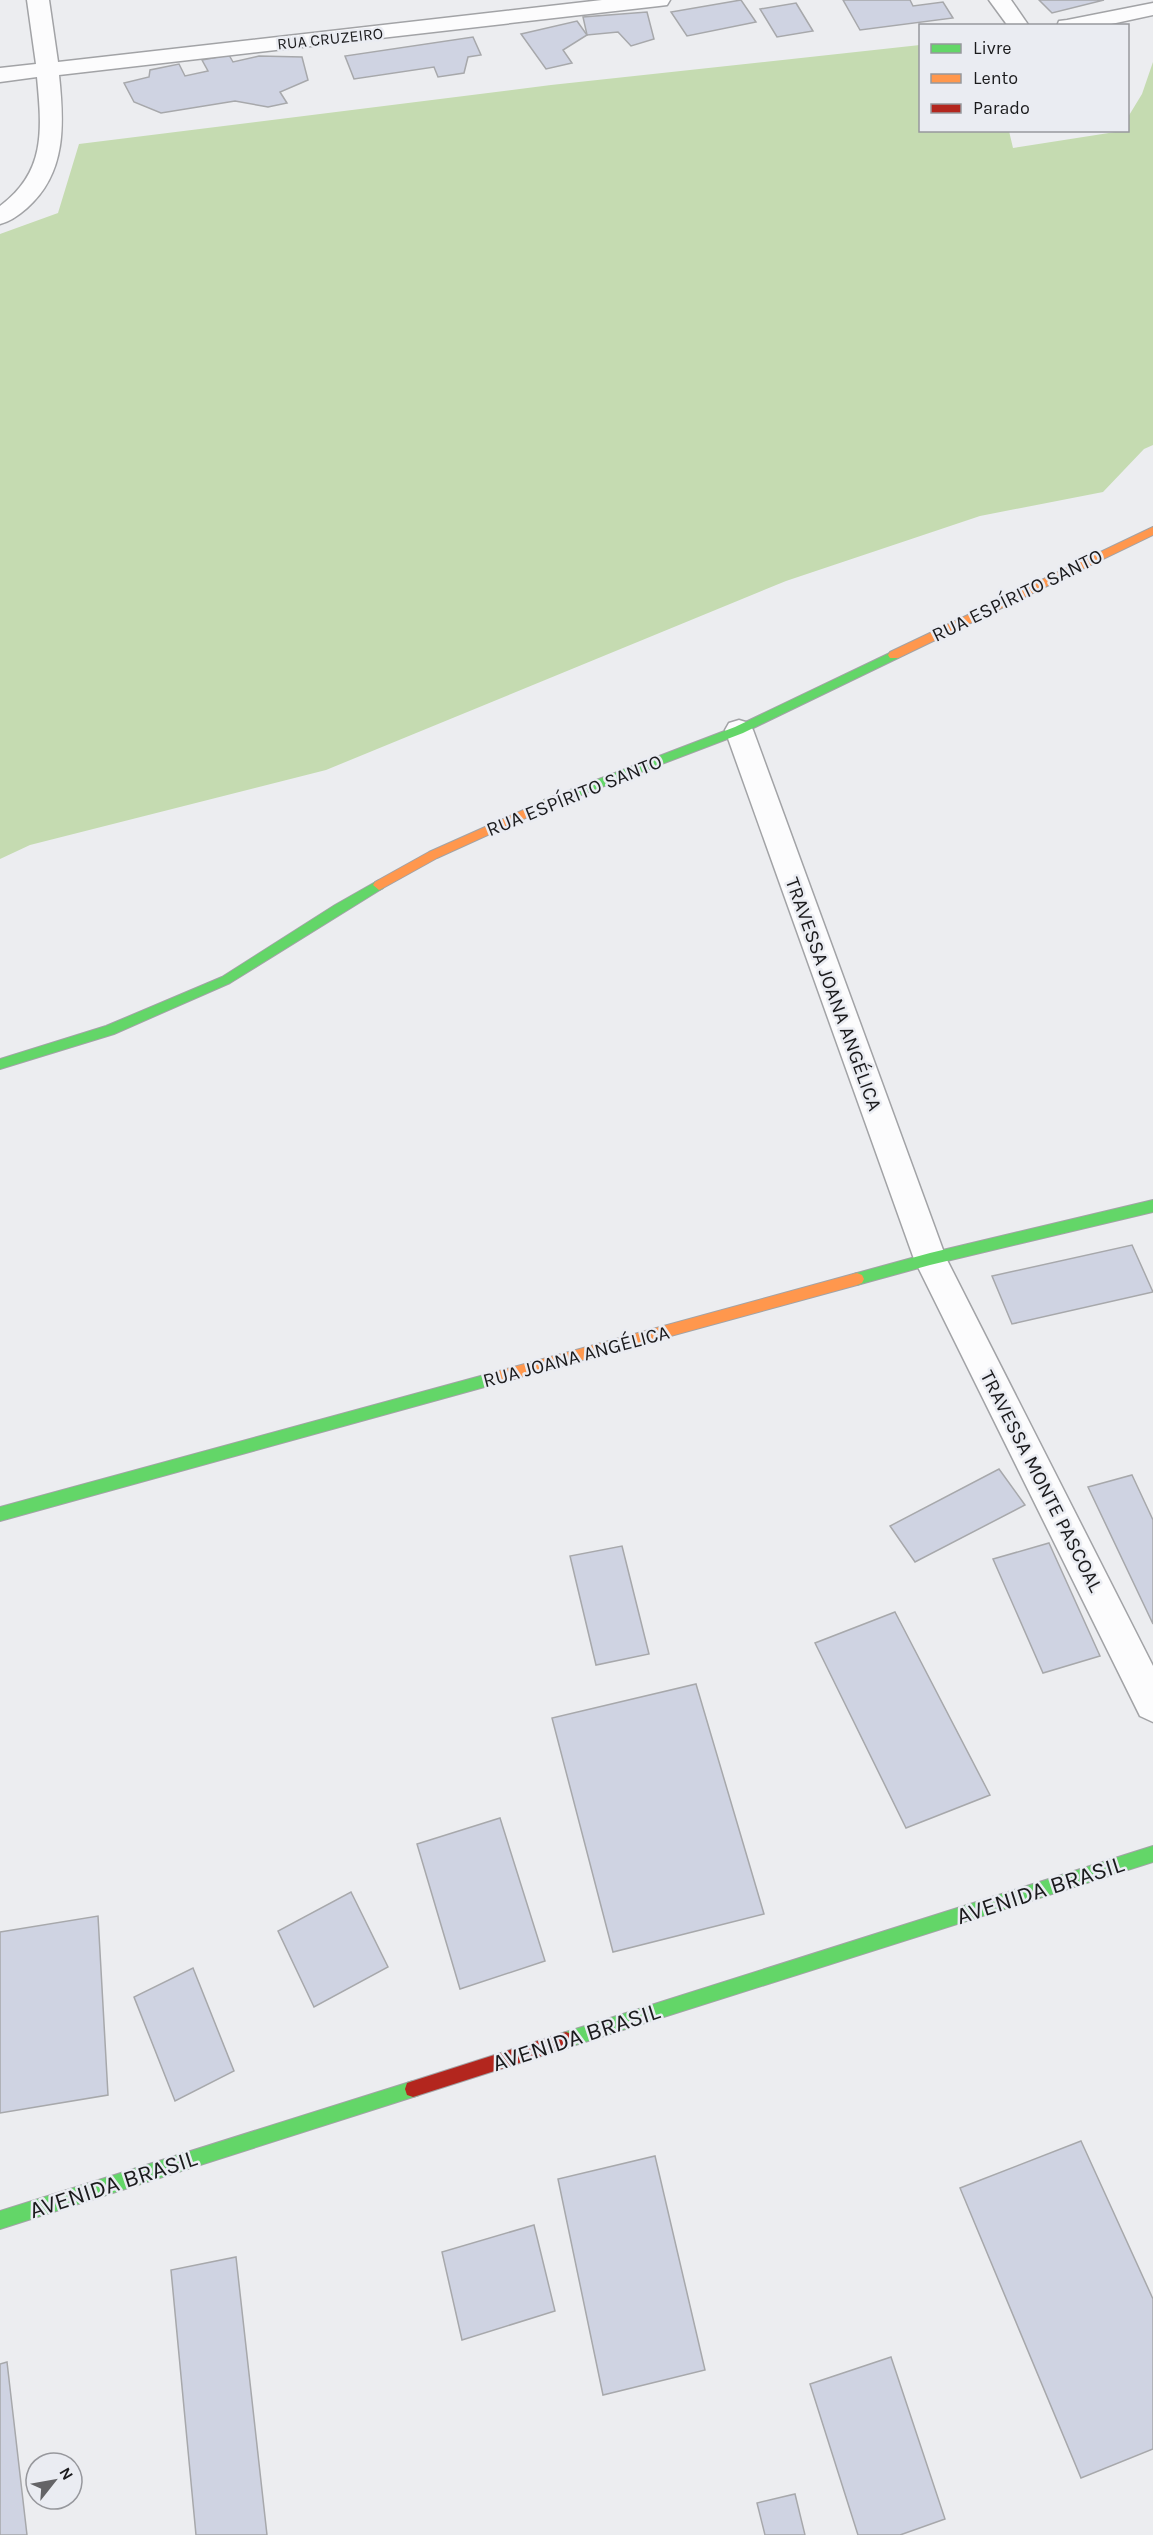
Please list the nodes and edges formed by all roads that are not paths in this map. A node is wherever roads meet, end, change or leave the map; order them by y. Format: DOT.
graph roads {
  1 [pos="38,0"];
  2 [pos="1000,0"];
  3 [pos="649,1"];
  4 [pos="1153,9"];
  5 [pos="1018,24"];
  6 [pos="1077,24"];
  7 [pos="47,70"];
  8 [pos="0,75"];
  9 [pos="0,217"];
  10 [pos="1153,531"];
  11 [pos="739,730"];
  12 [pos="0,1064"];
  13 [pos="1153,1206"];
  14 [pos="930,1259"];
  15 [pos="0,1514"];
  16 [pos="1153,1704"];
  17 [pos="1153,1854"];
  18 [pos="0,2220"];
  1 -- 7 [label="street"];
  2 -- 5 [label="street"];
  3 -- 7 [label="street, RUA CRUZEIRO"];
  4 -- 6 [label="street"];
  7 -- 8 [label="street, RUA CRUZEIRO"];
  7 -- 9 [label="street"];
  10 -- 11 [label="street, RUA ESPÍRITO SANTO"];
  11 -- 12 [label="street, RUA ESPÍRITO SANTO"];
  11 -- 14 [label="street, TRAVESSA JOANA ANGÉLICA"];
  13 -- 14 [label="street, RUA JOANA ANGÉLICA"];
  14 -- 15 [label="street, RUA JOANA ANGÉLICA"];
  14 -- 16 [label="street, TRAVESSA MONTE PASCOAL"];
  17 -- 18 [label="street, AVENIDA BRASIL"];
}
